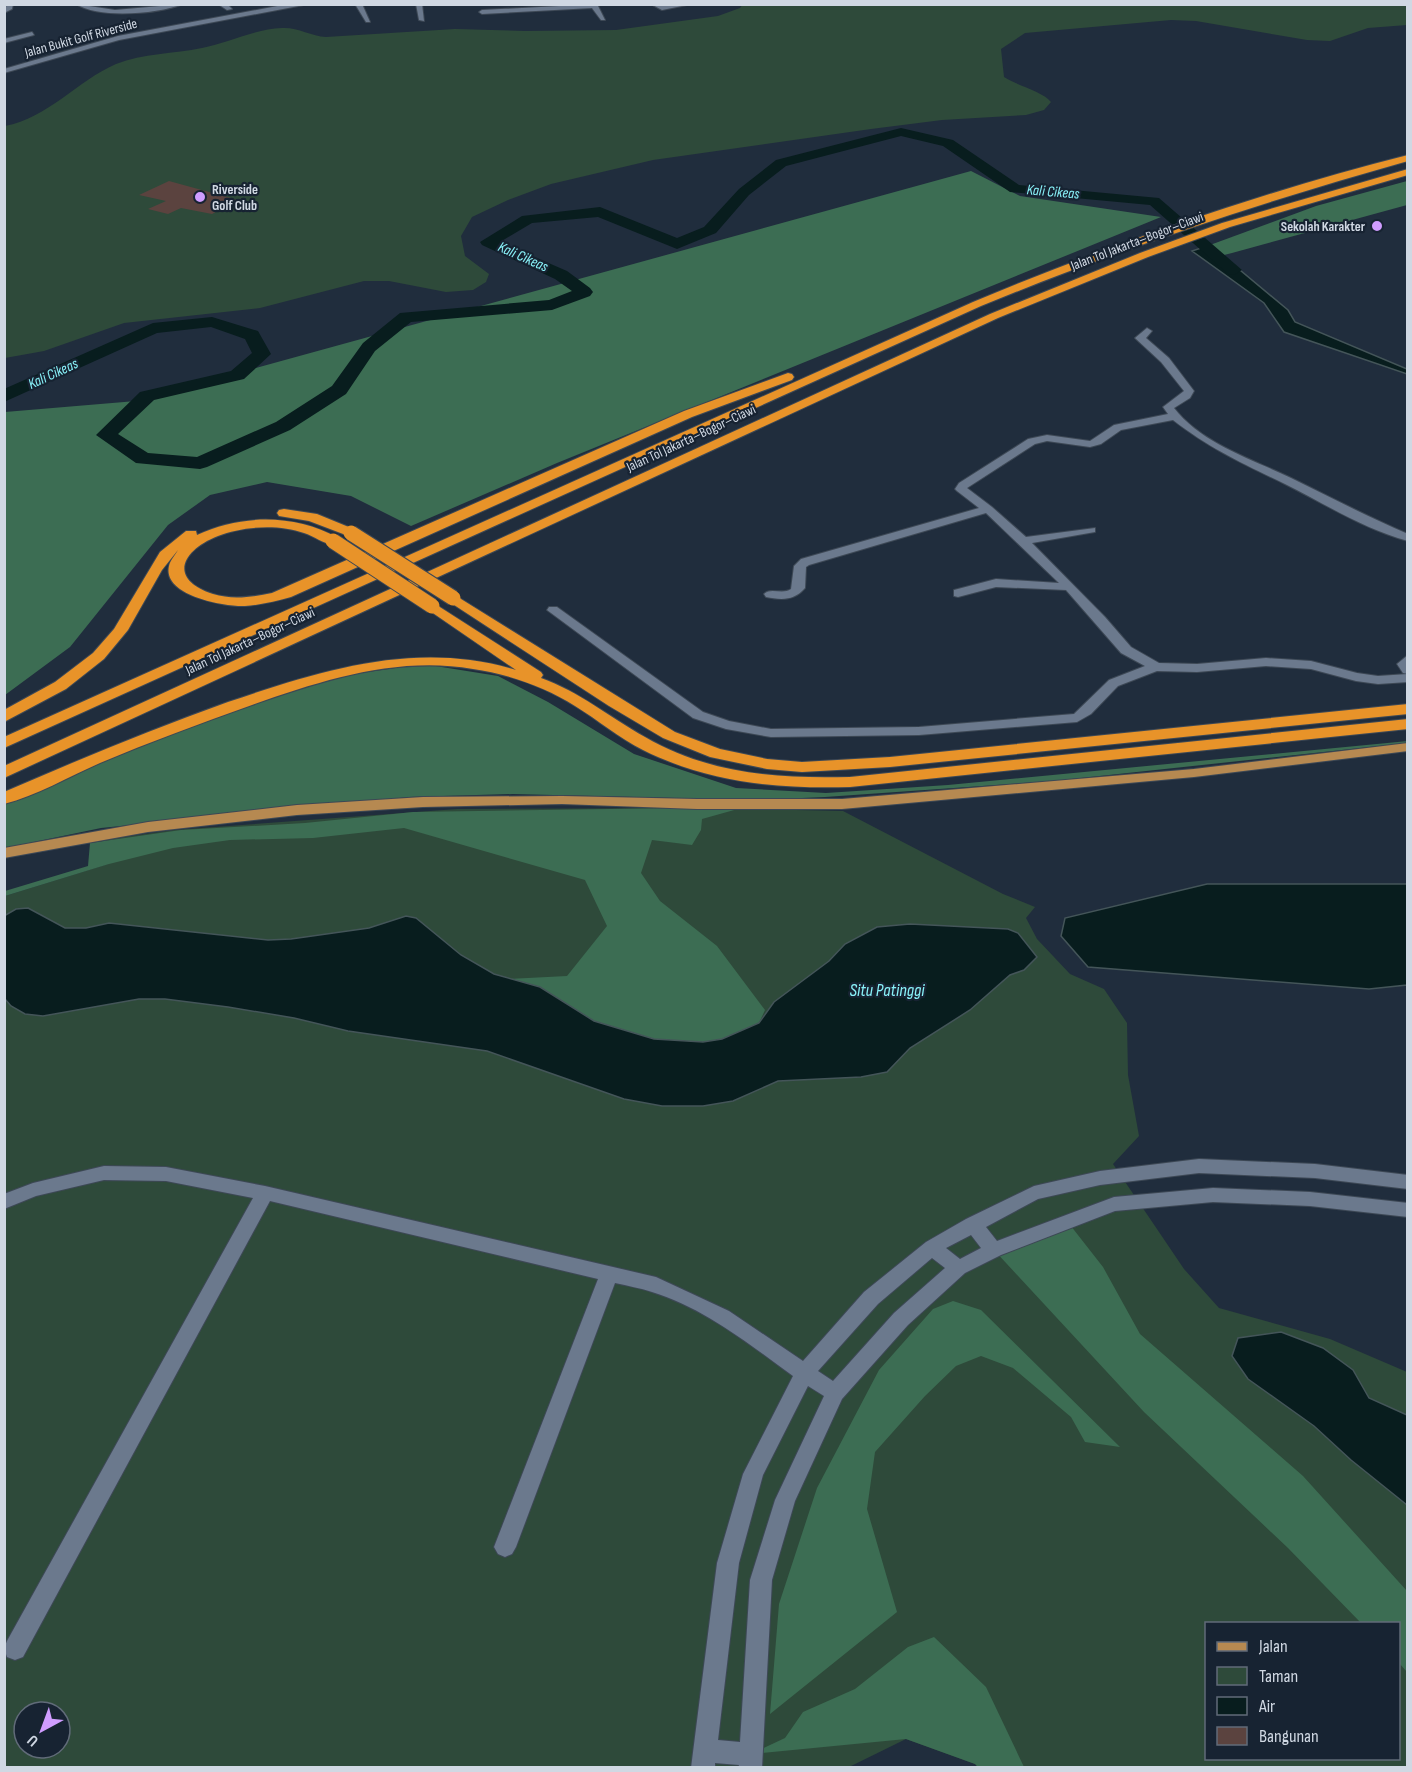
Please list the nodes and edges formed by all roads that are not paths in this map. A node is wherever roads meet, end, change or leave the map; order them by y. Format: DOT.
graph roads {
  1 [pos="10,4"];
  2 [pos="80,4"];
  3 [pos="180,4"];
  4 [pos="221,4"];
  5 [pos="254,4"];
  6 [pos="306,4"];
  7 [pos="358,4"];
  8 [pos="419,4"];
  9 [pos="478,4"];
  10 [pos="654,4"];
  11 [pos="689,4"];
  12 [pos="594,5"];
  13 [pos="154,7"];
  14 [pos="536,7"];
  15 [pos="229,9"];
  16 [pos="4,11"];
  17 [pos="219,18"];
  18 [pos="603,19"];
  19 [pos="422,20"];
  20 [pos="368,21"];
  21 [pos="169,22"];
  22 [pos="32,34"];
  23 [pos="4,40"];
  24 [pos="4,71"];
  25 [pos="1407,158"];
  26 [pos="1407,172"];
  27 [pos="924,328"];
  28 [pos="1147,330"];
  29 [pos="1175,416"];
  30 [pos="988,509"];
  31 [pos="1091,530"];
  32 [pos="1407,538"];
  33 [pos="1024,541"];
  34 [pos="1070,587"];
  35 [pos="958,593"];
  36 [pos="770,594"];
  37 [pos="553,610"];
  38 [pos="1407,659"];
  39 [pos="1157,667"];
  40 [pos="1407,670"];
  41 [pos="1407,678"];
  42 [pos="562,692"];
  43 [pos="1407,709"];
  44 [pos="4,717"];
  45 [pos="1407,724"];
  46 [pos="4,743"];
  47 [pos="1407,747"];
  48 [pos="4,773"];
  49 [pos="4,799"];
  50 [pos="4,853"];
  51 [pos="1407,1182"];
  52 [pos="265,1193"];
  53 [pos="4,1202"];
  54 [pos="1407,1210"];
  55 [pos="972,1224"];
  56 [pos="932,1246"];
  57 [pos="994,1250"];
  58 [pos="958,1268"];
  59 [pos="610,1273"];
  60 [pos="804,1374"];
  61 [pos="835,1393"];
  62 [pos="505,1548"];
  63 [pos="15,1649"];
  64 [pos="704,1759"];
  65 [pos="751,1761"];
  1 -- 16 [label="street"];
  2 -- 13 [label="street"];
  3 -- 13 [label="street"];
  4 -- 15 [label="street"];
  5 -- 15 [label="street"];
  6 -- 17 [label="street, Jalan Bukit Golf Riverside"];
  7 -- 20 [label="street"];
  8 -- 19 [label="street"];
  9 -- 14 [label="street"];
  10 -- 11 [label="street"];
  12 -- 14 [label="street"];
  12 -- 18 [label="street"];
  13 -- 21 [label="street"];
  15 -- 17 [label="street"];
  17 -- 21 [label="street, Jalan Bukit Golf Riverside"];
  21 -- 24 [label="street, Jalan Bukit Golf Riverside"];
  22 -- 23 [label="street"];
  25 -- 27 [label="highway, Jalan Tol Jakarta–Bogor–Ciawi"];
  26 -- 48 [label="highway, Jalan Tol Jakarta–Bogor–Ciawi"];
  27 -- 42 [label="highway, bridge"];
  27 -- 46 [label="highway, Jalan Tol Jakarta–Bogor–Ciawi"];
  28 -- 29 [label="street"];
  29 -- 30 [label="street"];
  29 -- 32 [label="street"];
  30 -- 33 [label="street"];
  30 -- 36 [label="street"];
  31 -- 33 [label="street"];
  33 -- 34 [label="street"];
  34 -- 35 [label="street"];
  34 -- 39 [label="street"];
  37 -- 39 [label="street"];
  38 -- 40 [label="street"];
  39 -- 41 [label="street"];
  42 -- 45 [label="highway"];
  42 -- 49 [label="highway"];
  43 -- 44 [label="highway, bridge"];
  47 -- 50 [label="main road"];
  51 -- 55 [label="street"];
  52 -- 53 [label="street"];
  52 -- 59 [label="street"];
  52 -- 63 [label="street"];
  54 -- 57 [label="street"];
  55 -- 56 [label="street"];
  55 -- 57 [label="street"];
  56 -- 58 [label="street"];
  56 -- 60 [label="street"];
  57 -- 58 [label="street"];
  58 -- 61 [label="street"];
  59 -- 60 [label="street"];
  59 -- 62 [label="street"];
  60 -- 61 [label="street"];
  60 -- 64 [label="street"];
  61 -- 65 [label="street"];
  64 -- 65 [label="street"];
}
